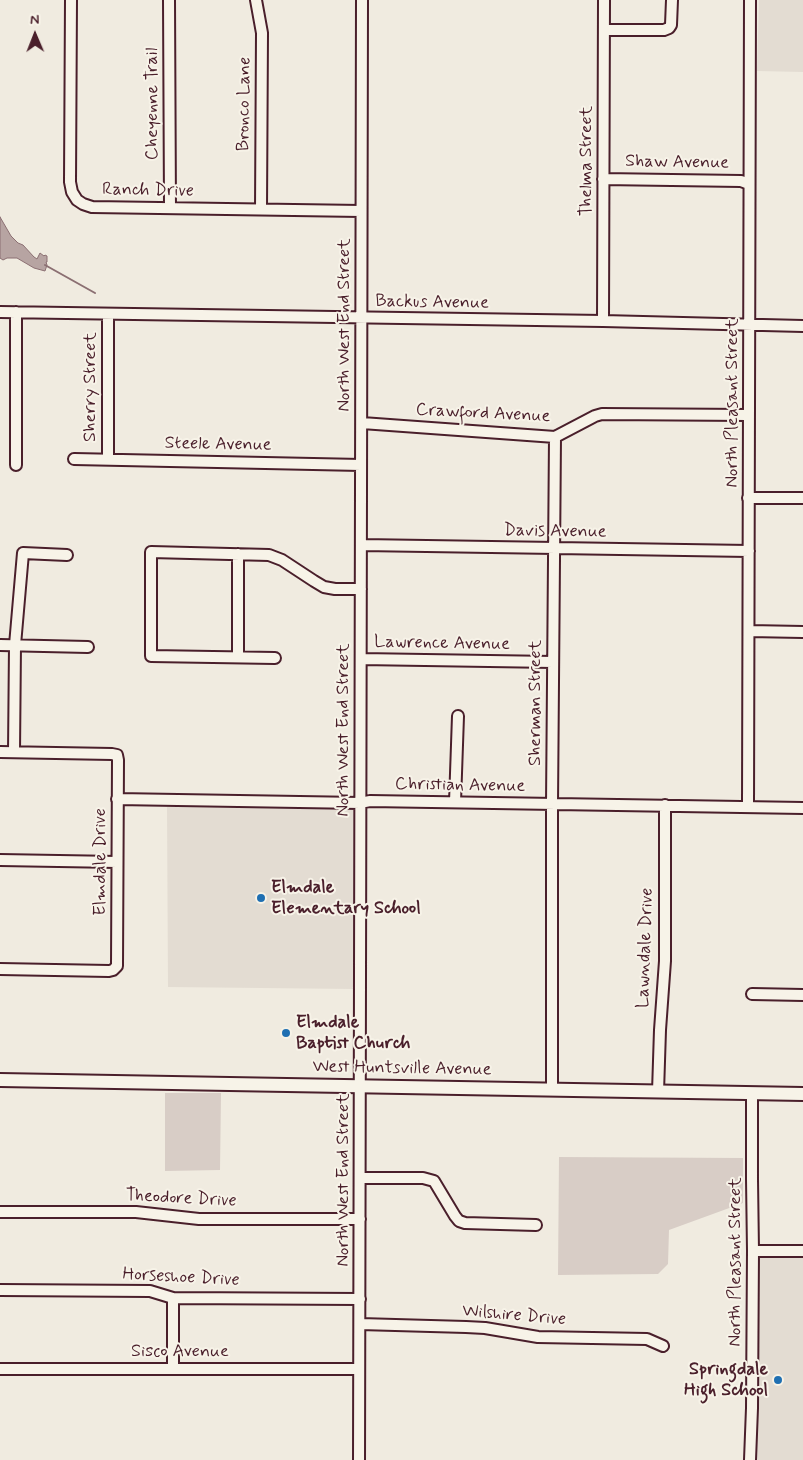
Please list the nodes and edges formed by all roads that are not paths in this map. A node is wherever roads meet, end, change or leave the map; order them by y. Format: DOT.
graph roads {
  1 [pos="71,0"];
  2 [pos="169,0"];
  3 [pos="256,0"];
  4 [pos="362,0"];
  5 [pos="604,0"];
  6 [pos="672,0"];
  7 [pos="750,0"];
  8 [pos="604,30"];
  9 [pos="603,179"];
  10 [pos="749,184"];
  11 [pos="170,207"];
  12 [pos="261,209"];
  13 [pos="362,211"];
  14 [pos="0,312"];
  15 [pos="16,312"];
  16 [pos="108,314"];
  17 [pos="361,318"];
  18 [pos="603,321"];
  19 [pos="749,325"];
  20 [pos="803,326"];
  21 [pos="748,415"];
  22 [pos="362,423"];
  23 [pos="555,437"];
  24 [pos="74,459"];
  25 [pos="108,460"];
  26 [pos="16,465"];
  27 [pos="361,465"];
  28 [pos="748,498"];
  29 [pos="803,498"];
  30 [pos="362,544"];
  31 [pos="554,548"];
  32 [pos="749,551"];
  33 [pos="238,554"];
  34 [pos="67,555"];
  35 [pos="361,589"];
  36 [pos="749,631"];
  37 [pos="803,632"];
  38 [pos="0,645"];
  39 [pos="15,645"];
  40 [pos="88,647"];
  41 [pos="238,657"];
  42 [pos="275,658"];
  43 [pos="361,659"];
  44 [pos="553,662"];
  45 [pos="458,716"];
  46 [pos="0,752"];
  47 [pos="14,752"];
  48 [pos="117,799"];
  49 [pos="360,802"];
  50 [pos="455,802"];
  51 [pos="552,804"];
  52 [pos="665,805"];
  53 [pos="748,807"];
  54 [pos="803,808"];
  55 [pos="0,860"];
  56 [pos="117,862"];
  57 [pos="0,969"];
  58 [pos="752,994"];
  59 [pos="803,995"];
  60 [pos="0,1080"];
  61 [pos="360,1086"];
  62 [pos="552,1090"];
  63 [pos="658,1092"];
  64 [pos="752,1094"];
  65 [pos="803,1094"];
  66 [pos="360,1178"];
  67 [pos="0,1212"];
  68 [pos="360,1219"];
  69 [pos="536,1226"];
  70 [pos="754,1251"];
  71 [pos="803,1251"];
  72 [pos="0,1290"];
  73 [pos="173,1298"];
  74 [pos="360,1299"];
  75 [pos="360,1324"];
  76 [pos="663,1346"];
  77 [pos="173,1368"];
  78 [pos="0,1369"];
  79 [pos="359,1369"];
  80 [pos="359,1460"];
  81 [pos="750,1460"];
  1 -- 11 [label="street, Ranch Drive"];
  2 -- 11 [label="street, Cheyenne Trail"];
  3 -- 12 [label="street, Bronco Lane"];
  4 -- 13 [label="street, North West End Street"];
  5 -- 8 [label="street, Thelma Street"];
  6 -- 8 [label="street"];
  7 -- 10 [label="street, North Pleasant Street"];
  8 -- 9 [label="street, Thelma Street"];
  9 -- 10 [label="street, Shaw Avenue"];
  9 -- 18 [label="street, Thelma Street"];
  10 -- 19 [label="street, North Pleasant Street"];
  11 -- 12 [label="street, Ranch Drive"];
  12 -- 13 [label="street, Ranch Drive"];
  13 -- 17 [label="street, North West End Street"];
  14 -- 15 [label="street, Backus Avenue"];
  15 -- 16 [label="street, Backus Avenue"];
  15 -- 26 [label="street"];
  16 -- 17 [label="street, Backus Avenue"];
  16 -- 25 [label="street, Sherry Street"];
  17 -- 18 [label="street, Backus Avenue"];
  17 -- 22 [label="street, North West End Street"];
  18 -- 19 [label="street, Backus Avenue"];
  19 -- 20 [label="street, Backus Avenue"];
  19 -- 21 [label="street, North Pleasant Street"];
  21 -- 23 [label="street, Crawford Avenue"];
  21 -- 28 [label="street, North Pleasant Street"];
  22 -- 23 [label="street, Crawford Avenue"];
  22 -- 27 [label="street, North West End Street"];
  23 -- 31 [label="street, Sherman Street"];
  24 -- 25 [label="street, Steele Avenue"];
  25 -- 27 [label="street, Steele Avenue"];
  27 -- 30 [label="street, North West End Street"];
  28 -- 29 [label="street"];
  28 -- 32 [label="street, North Pleasant Street"];
  30 -- 31 [label="street, Davis Avenue"];
  30 -- 35 [label="street, North West End Street"];
  31 -- 32 [label="street, Davis Avenue"];
  31 -- 44 [label="street, Sherman Street"];
  32 -- 36 [label="street, North Pleasant Street"];
  33 -- 35 [label="street"];
  33 -- 41 [label="street"];
  33 -- 41 [label="street"];
  34 -- 39 [label="street"];
  35 -- 43 [label="street, North West End Street"];
  36 -- 37 [label="street"];
  36 -- 53 [label="street, North Pleasant Street"];
  38 -- 39 [label="street"];
  39 -- 40 [label="street"];
  39 -- 47 [label="street"];
  41 -- 42 [label="street"];
  43 -- 44 [label="street, Lawrence Avenue"];
  43 -- 49 [label="street, North West End Street"];
  44 -- 51 [label="street, Sherman Street"];
  45 -- 50 [label="street"];
  46 -- 47 [label="street"];
  47 -- 48 [label="street, Elmdale Drive"];
  48 -- 49 [label="street, Christian Avenue"];
  48 -- 56 [label="street, Elmdale Drive"];
  49 -- 50 [label="street, Christian Avenue"];
  49 -- 61 [label="street, North West End Street"];
  50 -- 51 [label="street, Christian Avenue"];
  51 -- 52 [label="street, Christian Avenue"];
  51 -- 62 [label="street, Sherman Street"];
  52 -- 53 [label="street, Christian Avenue"];
  52 -- 63 [label="street, Lawndale Drive"];
  53 -- 54 [label="street, Christian Avenue"];
  55 -- 56 [label="street"];
  56 -- 57 [label="street, Elmdale Drive"];
  58 -- 59 [label="street"];
  60 -- 61 [label="main road, West Huntsville Avenue"];
  61 -- 62 [label="main road, West Huntsville Avenue"];
  61 -- 66 [label="street, North West End Street"];
  62 -- 63 [label="main road, West Huntsville Avenue"];
  63 -- 64 [label="main road, West Huntsville Avenue"];
  64 -- 65 [label="main road, West Huntsville Avenue"];
  64 -- 70 [label="street, North Pleasant Street"];
  66 -- 68 [label="street, North West End Street"];
  66 -- 69 [label="street"];
  67 -- 68 [label="street, Theodore Drive"];
  68 -- 74 [label="street, North West End Street"];
  70 -- 71 [label="street"];
  70 -- 81 [label="street, North Pleasant Street"];
  72 -- 73 [label="street, Horseshoe Drive"];
  73 -- 74 [label="street, Horseshoe Drive"];
  73 -- 77 [label="street"];
  74 -- 75 [label="street, North West End Street"];
  75 -- 76 [label="street, Wilshire Drive"];
  75 -- 79 [label="street, North West End Street"];
  77 -- 78 [label="street, Sisco Avenue"];
  77 -- 79 [label="street, Sisco Avenue"];
  79 -- 80 [label="street, North West End Street"];
}
